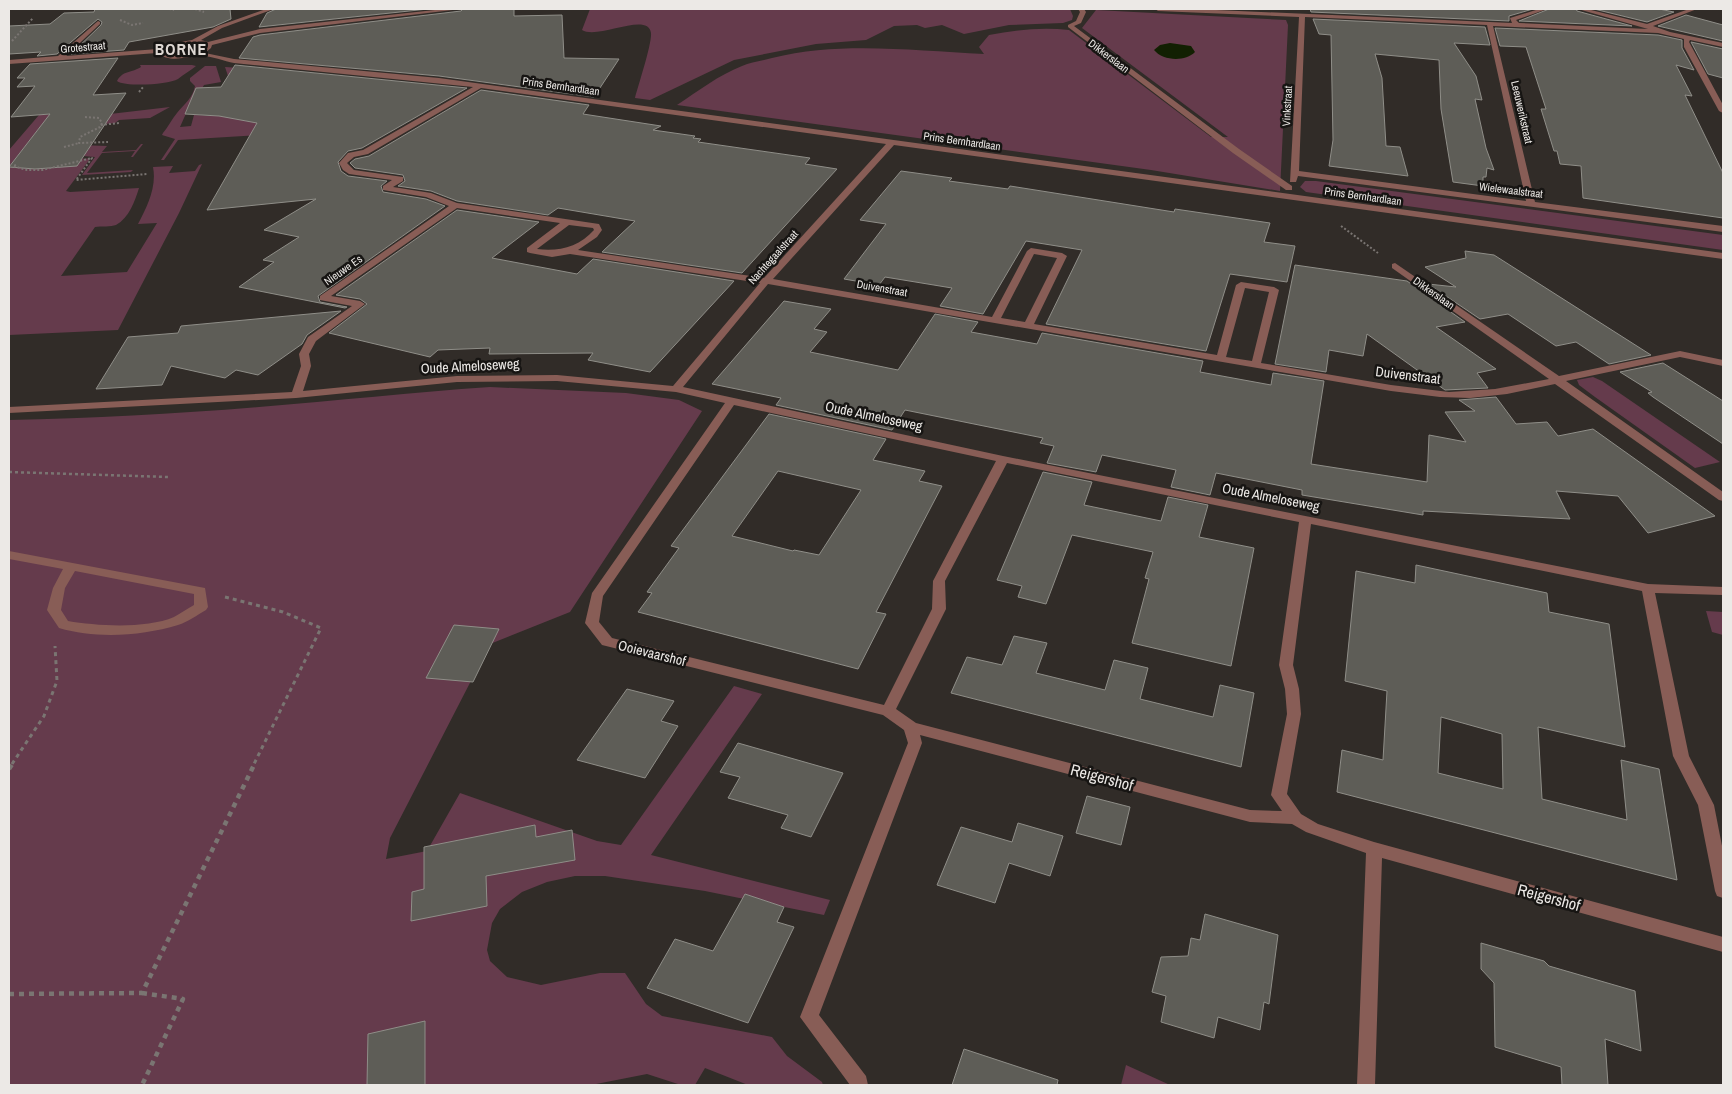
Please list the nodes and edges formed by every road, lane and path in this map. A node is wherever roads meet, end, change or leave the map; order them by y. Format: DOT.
graph roads {
  1 [pos="169,9"];
  2 [pos="271,9"];
  3 [pos="458,9"];
  4 [pos="1081,9"];
  5 [pos="1158,9"];
  6 [pos="1352,9"];
  7 [pos="1544,9"];
  8 [pos="1581,9"];
  9 [pos="1694,9"];
  10 [pos="174,10"];
  11 [pos="1302,15"];
  12 [pos="33,18"];
  13 [pos="1357,18"];
  14 [pos="120,20"];
  15 [pos="98,22"];
  16 [pos="143,23"];
  17 [pos="1490,25"];
  18 [pos="1518,26"];
  19 [pos="1647,26"];
  20 [pos="1657,32"];
  21 [pos="1689,37"];
  22 [pos="20,40"];
  23 [pos="194,41"];
  24 [pos="208,44"];
  25 [pos="1723,45"];
  26 [pos="159,51"];
  27 [pos="197,54"];
  28 [pos="59,59"];
  29 [pos="9,62"];
  30 [pos="144,86"];
  31 [pos="479,86"];
  32 [pos="139,92"];
  33 [pos="1723,111"];
  34 [pos="85,117"];
  35 [pos="120,123"];
  36 [pos="101,125"];
  37 [pos="108,142"];
  38 [pos="79,143"];
  39 [pos="891,143"];
  40 [pos="64,147"];
  41 [pos="16,165"];
  42 [pos="1295,173"];
  43 [pos="147,174"];
  44 [pos="1290,188"];
  45 [pos="1287,197"];
  46 [pos="1319,202"];
  47 [pos="1531,204"];
  48 [pos="455,205"];
  49 [pos="568,221"];
  50 [pos="1723,229"];
  51 [pos="570,251"];
  52 [pos="1723,256"];
  53 [pos="1395,266"];
  54 [pos="766,281"];
  55 [pos="995,320"];
  56 [pos="1028,326"];
  57 [pos="1221,358"];
  58 [pos="1723,363"];
  59 [pos="1256,364"];
  60 [pos="1556,380"];
  61 [pos="676,389"];
  62 [pos="296,395"];
  63 [pos="730,401"];
  64 [pos="9,410"];
  65 [pos="1003,459"];
  66 [pos="9,472"];
  67 [pos="168,477"];
  68 [pos="1723,497"];
  69 [pos="1306,519"];
  70 [pos="9,555"];
  71 [pos="71,567"];
  72 [pos="1648,588"];
  73 [pos="1723,591"];
  74 [pos="200,592"];
  75 [pos="64,625"];
  76 [pos="888,711"];
  77 [pos="911,727"];
  78 [pos="9,769"];
  79 [pos="1295,818"];
  80 [pos="1374,849"];
  81 [pos="1723,891"];
  82 [pos="1723,945"];
  83 [pos="142,993"];
  84 [pos="9,994"];
  85 [pos="142,1085"];
  86 [pos="859,1085"];
  87 [pos="1366,1085"];
  1 -- 10 [label="path"];
  2 -- 23 [label="street"];
  3 -- 24 [label="street"];
  4 -- 44 [label="street, Dikkerslaan"];
  5 -- 11 [label="street"];
  6 -- 13 [label="street"];
  7 -- 18 [label="street"];
  8 -- 19 [label="street"];
  9 -- 19 [label="street"];
  11 -- 13 [label="street"];
  11 -- 42 [label="street, Vinkstraat"];
  12 -- 22 [label="path"];
  13 -- 17 [label="street"];
  14 -- 16 [label="path"];
  15 -- 28 [label="street"];
  17 -- 18 [label="street"];
  17 -- 47 [label="street, Leeuwerikstraat"];
  18 -- 20 [label="street"];
  19 -- 20 [label="street"];
  20 -- 21 [label="street"];
  21 -- 25 [label="street"];
  21 -- 33 [label="street"];
  23 -- 24 [label="street"];
  23 -- 26 [label="street"];
  24 -- 27 [label="street"];
  26 -- 27 [label="street, Prins Bernhardlaan"];
  26 -- 28 [label="street, Grotestraat"];
  27 -- 31 [label="street, Prins Bernhardlaan"];
  28 -- 29 [label="street, Grotestraat"];
  30 -- 32 [label="path"];
  31 -- 39 [label="street, Prins Bernhardlaan"];
  31 -- 48 [label="street"];
  34 -- 36 [label="path"];
  35 -- 36 [label="path"];
  36 -- 38 [label="path"];
  37 -- 38 [label="path"];
  38 -- 40 [label="path"];
  39 -- 45 [label="street, Prins Bernhardlaan"];
  39 -- 54 [label="street, Nachtegaalstraat"];
  41 -- 43 [label="path"];
  42 -- 44 [label="street, Vinkstraat"];
  42 -- 47 [label="street, Wielewaalstraat"];
  44 -- 45 [label="street, Vinkstraat"];
  45 -- 46 [label="street, Prins Bernhardlaan"];
  46 -- 52 [label="street, Prins Bernhardlaan"];
  46 -- 53 [label="path"];
  47 -- 50 [label="street, Wielewaalstraat"];
  48 -- 49 [label="street"];
  48 -- 62 [label="street, Nieuwe Es"];
  49 -- 51 [label="street"];
  49 -- 51 [label="street"];
  51 -- 54 [label="street"];
  53 -- 60 [label="street, Dikkerslaan"];
  54 -- 55 [label="street, Duivenstraat"];
  54 -- 61 [label="street, Nachtegaalstraat"];
  55 -- 56 [label="street, Duivenstraat"];
  55 -- 56 [label="street"];
  56 -- 57 [label="street, Duivenstraat"];
  57 -- 59 [label="street, Duivenstraat"];
  57 -- 59 [label="street"];
  58 -- 60 [label="street"];
  59 -- 60 [label="street, Duivenstraat"];
  60 -- 68 [label="street, Dikkerslaan"];
  61 -- 62 [label="street, Oude Almeloseweg"];
  61 -- 63 [label="street, Oude Almeloseweg"];
  62 -- 64 [label="street, Oude Almeloseweg"];
  63 -- 65 [label="street, Oude Almeloseweg"];
  63 -- 76 [label="street, Ooievaarshof"];
  65 -- 69 [label="street, Oude Almeloseweg"];
  65 -- 76 [label="street"];
  66 -- 67 [label="path"];
  69 -- 72 [label="street, Oude Almeloseweg"];
  69 -- 79 [label="street, Reigershof"];
  70 -- 71 [label="street"];
  71 -- 74 [label="street"];
  71 -- 75 [label="street"];
  72 -- 73 [label="street, Oude Almeloseweg"];
  72 -- 81 [label="street"];
  74 -- 75 [label="street"];
  74 -- 83 [label="path"];
  75 -- 78 [label="path"];
  76 -- 77 [label="street, Ooievaarshof"];
  77 -- 79 [label="street, Reigershof"];
  77 -- 86 [label="street"];
  79 -- 80 [label="street, Reigershof"];
  80 -- 82 [label="street, Reigershof"];
  80 -- 87 [label="street"];
  83 -- 84 [label="path"];
  83 -- 85 [label="path"];
}
